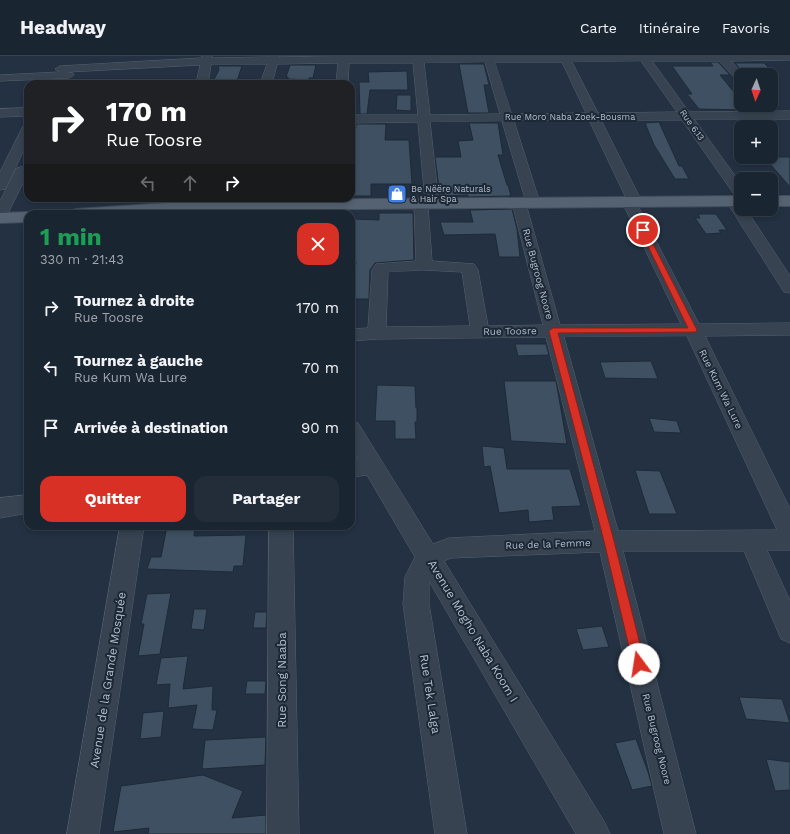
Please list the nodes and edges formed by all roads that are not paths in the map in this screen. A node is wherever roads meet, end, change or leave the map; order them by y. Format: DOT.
graph roads {
  1 [pos="67,56"];
  2 [pos="78,56"];
  3 [pos="565,57"];
  4 [pos="644,57"];
  5 [pos="722,57"];
  6 [pos="790,57"];
  7 [pos="273,58"];
  8 [pos="344,58"];
  9 [pos="418,58"];
  10 [pos="488,58"];
  11 [pos="207,59"];
  12 [pos="140,60"];
  13 [pos="734,70"];
  14 [pos="62,76"];
  15 [pos="0,78"];
  16 [pos="203,80"];
  17 [pos="267,80"];
  18 [pos="342,80"];
  19 [pos="24,112"];
  20 [pos="772,112"];
  21 [pos="0,113"];
  22 [pos="686,116"];
  23 [pos="776,116"];
  24 [pos="595,117"];
  25 [pos="424,118"];
  26 [pos="506,118"];
  27 [pos="355,119"];
  28 [pos="788,121"];
  29 [pos="24,137"];
  30 [pos="24,167"];
  31 [pos="0,186"];
  32 [pos="734,193"];
  33 [pos="734,199"];
  34 [pos="778,201"];
  35 [pos="790,201"];
  36 [pos="330,202"];
  37 [pos="355,202"];
  38 [pos="632,202"];
  39 [pos="526,203"];
  40 [pos="228,204"];
  41 [pos="426,204"];
  42 [pos="182,206"];
  43 [pos="313,209"];
  44 [pos="129,210"];
  45 [pos="748,216"];
  46 [pos="0,217"];
  47 [pos="24,217"];
  48 [pos="424,265"];
  49 [pos="790,288"];
  50 [pos="790,329"];
  51 [pos="693,330"];
  52 [pos="553,331"];
  53 [pos="480,332"];
  54 [pos="376,333"];
  55 [pos="355,335"];
  56 [pos="355,443"];
  57 [pos="362,467"];
  58 [pos="24,505"];
  59 [pos="0,508"];
  60 [pos="131,530"];
  61 [pos="281,530"];
  62 [pos="790,533"];
  63 [pos="751,540"];
  64 [pos="790,540"];
  65 [pos="609,541"];
  66 [pos="428,557"];
  67 [pos="790,630"];
  68 [pos="83,834"];
  69 [pos="283,834"];
  70 [pos="451,834"];
  71 [pos="594,834"];
  72 [pos="680,834"];
  1 -- 14 [label="street"];
  2 -- 14 [label="street"];
  3 -- 4 [label="street"];
  3 -- 10 [label="street"];
  3 -- 24 [label="street, Rue Kum Wa Lure"];
  4 -- 5 [label="street"];
  4 -- 22 [label="street, Rue 6.13"];
  5 -- 6 [label="street"];
  5 -- 13 [label="street"];
  7 -- 8 [label="street"];
  7 -- 11 [label="street"];
  7 -- 17 [label="street"];
  8 -- 9 [label="street"];
  8 -- 18 [label="street"];
  9 -- 10 [label="street"];
  9 -- 25 [label="street"];
  10 -- 26 [label="street, Rue Bugroog Noore"];
  11 -- 12 [label="street"];
  11 -- 16 [label="street"];
  12 -- 14 [label="street"];
  14 -- 15 [label="street"];
  19 -- 21 [label="street"];
  20 -- 23 [label="street"];
  22 -- 23 [label="street, Rue Moro Naba Zoek-Bousma"];
  22 -- 24 [label="street, Rue Moro Naba Zoek-Bousma"];
  22 -- 32 [label="street, Rue 6.13"];
  23 -- 28 [label="street"];
  24 -- 26 [label="street, Rue Moro Naba Zoek-Bousma"];
  24 -- 38 [label="street, Rue Kum Wa Lure"];
  25 -- 26 [label="street, Rue Moro Naba Zoek-Bousma"];
  25 -- 27 [label="street, Rue Moro Naba Zoek-Bousma"];
  25 -- 41 [label="street"];
  26 -- 39 [label="street, Rue Bugroog Noore"];
  29 -- 31 [label="street"];
  30 -- 46 [label="street"];
  33 -- 38 [label="main road"];
  34 -- 35 [label="main road"];
  36 -- 43 [label="main road"];
  37 -- 41 [label="main road"];
  38 -- 39 [label="main road"];
  38 -- 51 [label="street, Rue Kum Wa Lure"];
  39 -- 41 [label="main road"];
  39 -- 52 [label="street, Rue Bugroog Noore"];
  40 -- 42 [label="main road"];
  40 -- 43 [label="main road"];
  41 -- 48 [label="street"];
  42 -- 44 [label="main road"];
  45 -- 49 [label="street, Rue 6.13"];
  46 -- 47 [label="main road"];
  48 -- 53 [label="street"];
  48 -- 54 [label="street"];
  50 -- 51 [label="street, Rue Toosre"];
  51 -- 52 [label="street, Rue Toosre"];
  51 -- 62 [label="street, Rue Kum Wa Lure"];
  52 -- 53 [label="street, Rue Toosre"];
  52 -- 65 [label="street, Rue Bugroog Noore"];
  53 -- 54 [label="street, Rue Toosre"];
  54 -- 55 [label="street, Rue Toosre"];
  56 -- 57 [label="street, Avenue Mogho Naba Koom I"];
  57 -- 66 [label="street, Avenue Mogho Naba Koom I"];
  58 -- 59 [label="street"];
  60 -- 68 [label="street, Avenue de la Grande Mosquée"];
  61 -- 69 [label="street, Rue Song Naaba"];
  63 -- 64 [label="street, Rue de la Femme"];
  63 -- 65 [label="street, Rue de la Femme"];
  63 -- 67 [label="street"];
  65 -- 66 [label="street, Rue de la Femme"];
  65 -- 72 [label="street, Rue Bugroog Noore"];
  66 -- 70 [label="street, Rue Tek Lalga"];
  66 -- 71 [label="street, Avenue Mogho Naba Koom I"];
}
